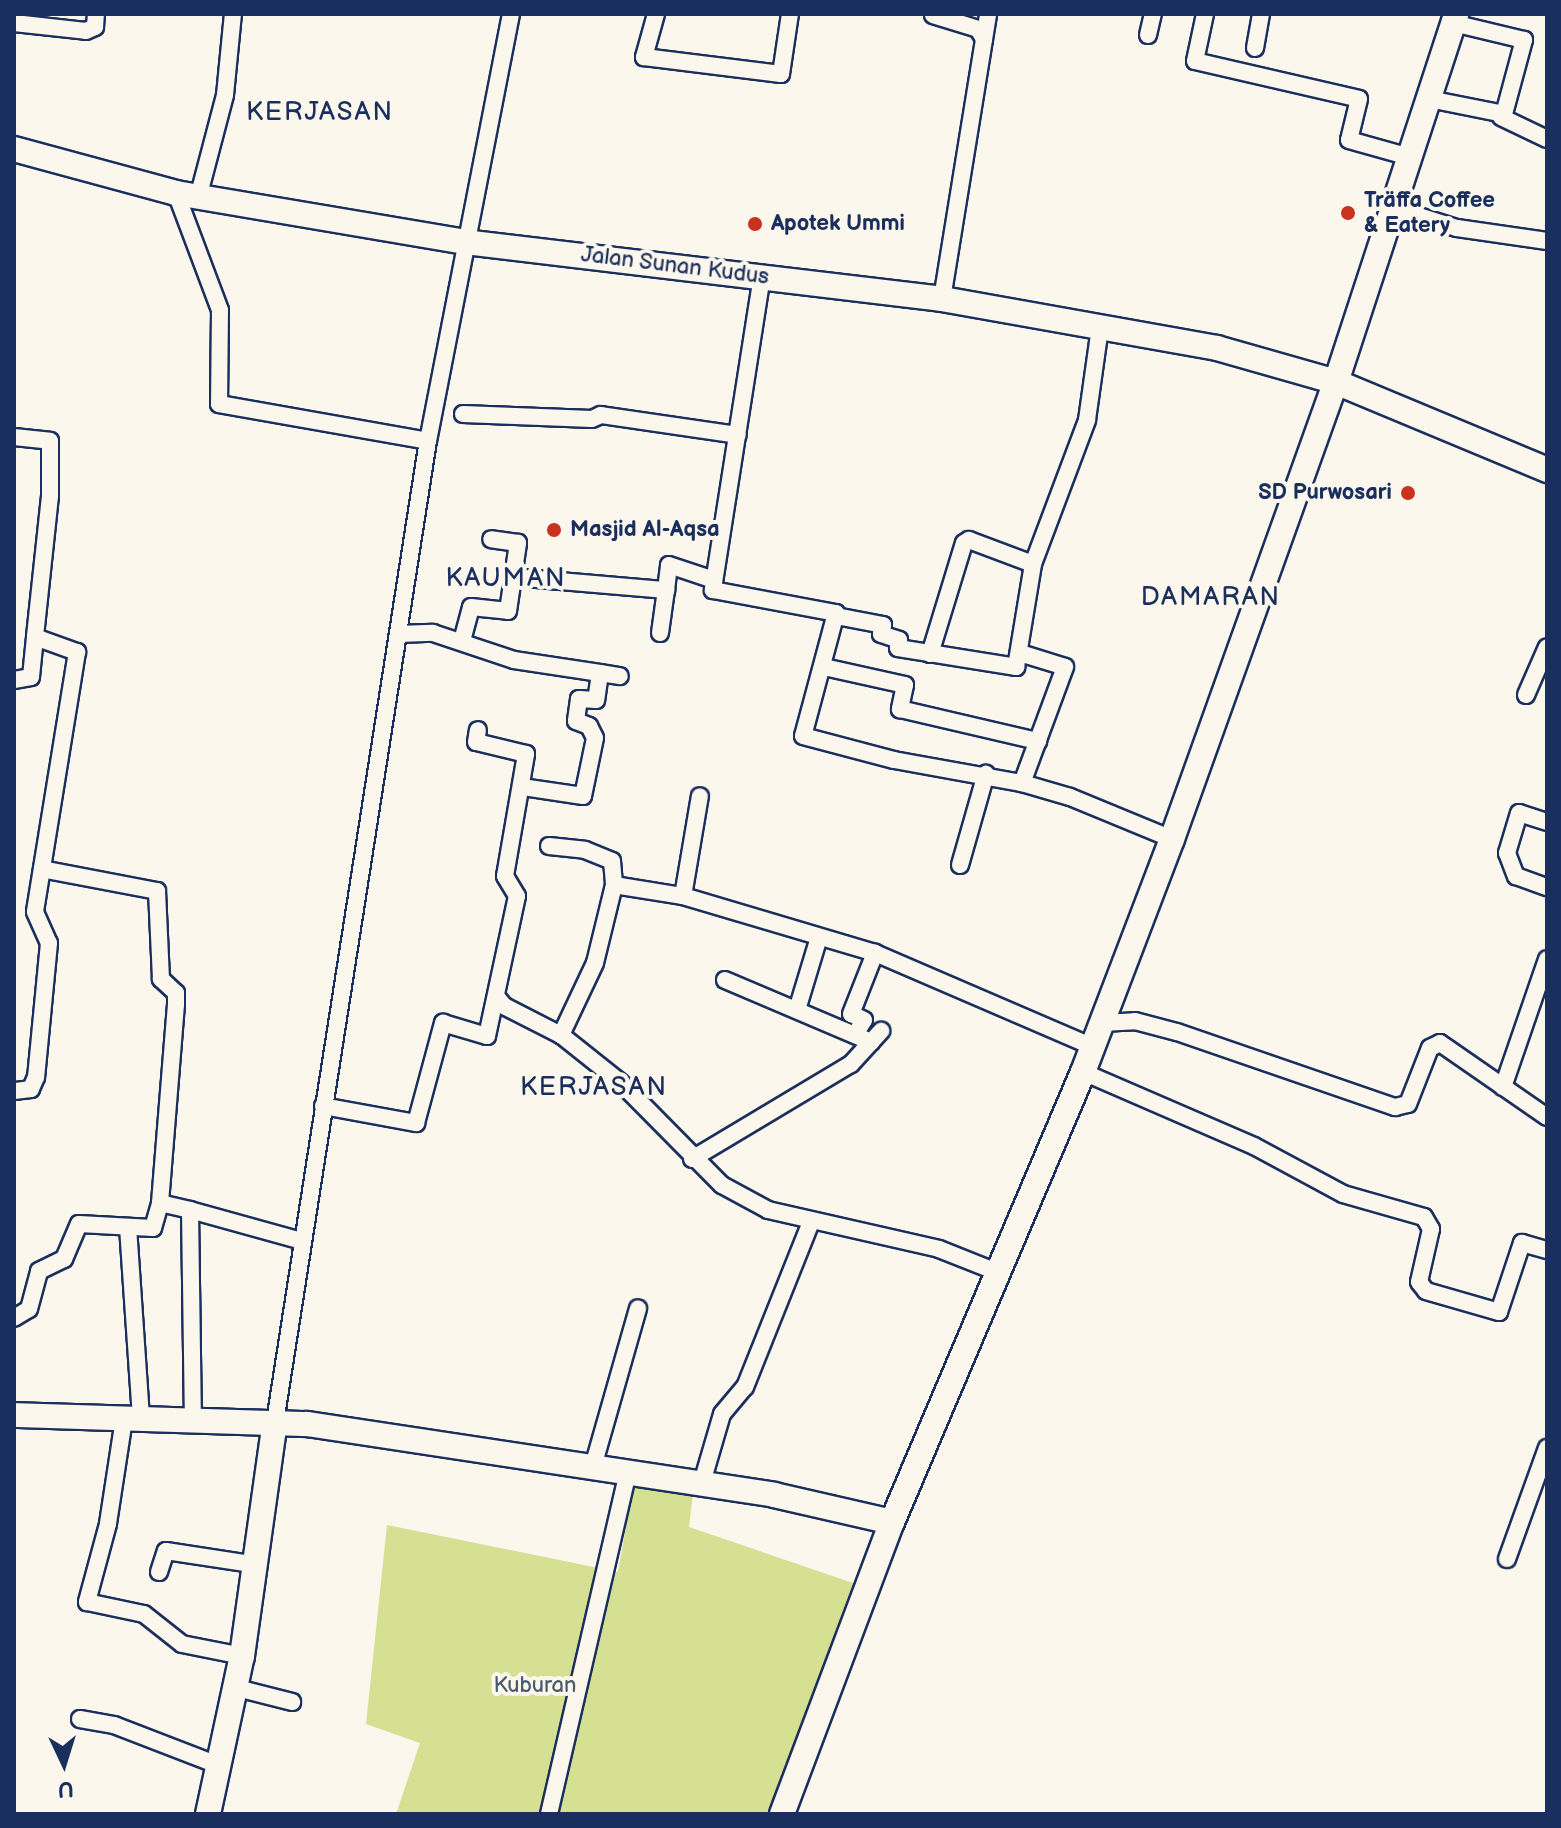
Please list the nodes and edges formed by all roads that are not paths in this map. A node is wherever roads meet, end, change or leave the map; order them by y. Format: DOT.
graph roads {
  1 [pos="96,14"];
  2 [pos="233,14"];
  3 [pos="511,14"];
  4 [pos="656,14"];
  5 [pos="790,14"];
  6 [pos="988,14"];
  7 [pos="1153,14"];
  8 [pos="1205,14"];
  9 [pos="1261,14"];
  10 [pos="933,15"];
  11 [pos="1454,18"];
  12 [pos="14,23"];
  13 [pos="1148,35"];
  14 [pos="984,39"];
  15 [pos="1255,48"];
  16 [pos="1195,61"];
  17 [pos="1198,80"];
  18 [pos="1429,99"];
  19 [pos="1501,117"];
  20 [pos="1547,139"];
  21 [pos="14,149"];
  22 [pos="1410,157"];
  23 [pos="187,196"];
  24 [pos="1393,208"];
  25 [pos="1547,241"];
  26 [pos="465,242"];
  27 [pos="762,276"];
  28 [pos="942,299"];
  29 [pos="1100,327"];
  30 [pos="1336,382"];
  31 [pos="463,414"];
  32 [pos="738,435"];
  33 [pos="14,437"];
  34 [pos="428,441"];
  35 [pos="1547,470"];
  36 [pos="491,539"];
  37 [pos="1033,564"];
  38 [pos="513,577"];
  39 [pos="714,580"];
  40 [pos="666,590"];
  41 [pos="836,616"];
  42 [pos="660,633"];
  43 [pos="398,634"];
  44 [pos="35,637"];
  45 [pos="462,641"];
  46 [pos="1547,647"];
  47 [pos="1020,653"];
  48 [pos="930,654"];
  49 [pos="824,667"];
  50 [pos="600,673"];
  51 [pos="620,676"];
  52 [pos="14,680"];
  53 [pos="1526,695"];
  54 [pos="478,730"];
  55 [pos="1038,741"];
  56 [pos="986,774"];
  57 [pos="1022,783"];
  58 [pos="522,787"];
  59 [pos="700,796"];
  60 [pos="1547,822"];
  61 [pos="1172,839"];
  62 [pos="549,846"];
  63 [pos="960,865"];
  64 [pos="42,869"];
  65 [pos="614,885"];
  66 [pos="1547,887"];
  67 [pos="683,896"];
  68 [pos="819,937"];
  69 [pos="875,953"];
  70 [pos="1547,959"];
  71 [pos="725,980"];
  72 [pos="496,996"];
  73 [pos="797,1010"];
  74 [pos="1539,1010"];
  75 [pos="1102,1023"];
  76 [pos="561,1035"];
  77 [pos="855,1035"];
  78 [pos="1093,1047"];
  79 [pos="1083,1072"];
  80 [pos="1503,1087"];
  81 [pos="14,1091"];
  82 [pos="323,1106"];
  83 [pos="1547,1117"];
  84 [pos="692,1159"];
  85 [pos="160,1203"];
  86 [pos="190,1210"];
  87 [pos="811,1222"];
  88 [pos="128,1227"];
  89 [pos="302,1241"];
  90 [pos="1547,1250"];
  91 [pos="997,1272"];
  92 [pos="638,1308"];
  93 [pos="14,1318"];
  94 [pos="14,1415"];
  95 [pos="133,1419"];
  96 [pos="193,1422"];
  97 [pos="275,1422"];
  98 [pos="1547,1448"];
  99 [pos="592,1470"];
  100 [pos="627,1476"];
  101 [pos="701,1486"];
  102 [pos="892,1522"];
  103 [pos="1507,1559"];
  104 [pos="257,1565"];
  105 [pos="159,1572"];
  106 [pos="242,1656"];
  107 [pos="237,1688"];
  108 [pos="292,1702"];
  109 [pos="80,1719"];
  110 [pos="220,1766"];
  111 [pos="208,1814"];
  112 [pos="549,1814"];
  113 [pos="782,1814"];
  1 -- 12 [label="street"];
  2 -- 23 [label="street"];
  3 -- 26 [label="street"];
  4 -- 5 [label="street"];
  6 -- 14 [label="street"];
  7 -- 13 [label="street"];
  8 -- 16 [label="street"];
  9 -- 15 [label="street"];
  10 -- 14 [label="street"];
  11 -- 18 [label="main road"];
  11 -- 19 [label="street"];
  14 -- 28 [label="street"];
  16 -- 17 [label="street"];
  16 -- 22 [label="street"];
  18 -- 19 [label="street"];
  18 -- 22 [label="main road"];
  19 -- 20 [label="street"];
  21 -- 23 [label="main road, Jalan Sunan Kudus"];
  22 -- 24 [label="main road"];
  23 -- 26 [label="main road, Jalan Sunan Kudus"];
  23 -- 34 [label="street"];
  24 -- 25 [label="street"];
  24 -- 30 [label="main road"];
  26 -- 27 [label="main road, Jalan Sunan Kudus"];
  26 -- 34 [label="street"];
  27 -- 28 [label="main road, Jalan Sunan Kudus"];
  27 -- 32 [label="street"];
  28 -- 29 [label="main road, Jalan Sunan Kudus"];
  29 -- 30 [label="main road, Jalan Sunan Kudus"];
  29 -- 37 [label="street"];
  30 -- 35 [label="main road, Jalan Sunan Kudus"];
  30 -- 61 [label="main road"];
  31 -- 32 [label="street"];
  32 -- 39 [label="street"];
  33 -- 44 [label="street"];
  34 -- 43 [label="street"];
  36 -- 38 [label="street"];
  37 -- 47 [label="street"];
  37 -- 48 [label="street"];
  38 -- 40 [label="street"];
  38 -- 45 [label="street"];
  39 -- 40 [label="street"];
  39 -- 41 [label="street"];
  40 -- 42 [label="street"];
  41 -- 48 [label="street"];
  41 -- 49 [label="street"];
  43 -- 45 [label="street"];
  43 -- 82 [label="street"];
  44 -- 52 [label="street"];
  44 -- 64 [label="street"];
  45 -- 50 [label="street"];
  46 -- 53 [label="street"];
  47 -- 48 [label="street"];
  47 -- 55 [label="street"];
  49 -- 55 [label="street"];
  49 -- 56 [label="street"];
  50 -- 51 [label="street"];
  50 -- 58 [label="street"];
  54 -- 58 [label="street"];
  55 -- 57 [label="street"];
  56 -- 57 [label="street"];
  56 -- 63 [label="street"];
  57 -- 61 [label="street"];
  58 -- 72 [label="street"];
  59 -- 67 [label="street"];
  60 -- 66 [label="street"];
  61 -- 75 [label="main road"];
  62 -- 65 [label="street"];
  64 -- 81 [label="street"];
  64 -- 85 [label="street"];
  65 -- 67 [label="street"];
  65 -- 76 [label="street"];
  67 -- 68 [label="street"];
  68 -- 69 [label="street"];
  68 -- 73 [label="street"];
  69 -- 77 [label="street"];
  69 -- 78 [label="street"];
  70 -- 74 [label="street"];
  71 -- 73 [label="street"];
  72 -- 76 [label="street"];
  72 -- 82 [label="street"];
  73 -- 77 [label="street"];
  74 -- 80 [label="street"];
  75 -- 78 [label="main road"];
  75 -- 80 [label="street"];
  76 -- 84 [label="street"];
  77 -- 84 [label="street"];
  78 -- 79 [label="main road"];
  79 -- 90 [label="street"];
  79 -- 91 [label="main road"];
  80 -- 83 [label="street"];
  82 -- 89 [label="street"];
  84 -- 87 [label="street"];
  85 -- 86 [label="street"];
  85 -- 88 [label="street"];
  86 -- 89 [label="street"];
  86 -- 96 [label="street"];
  87 -- 91 [label="street"];
  87 -- 101 [label="street"];
  88 -- 93 [label="street"];
  88 -- 95 [label="street"];
  89 -- 97 [label="street"];
  91 -- 102 [label="main road"];
  92 -- 99 [label="street"];
  94 -- 95 [label="main road"];
  95 -- 96 [label="main road"];
  95 -- 106 [label="street"];
  96 -- 97 [label="main road"];
  97 -- 99 [label="main road"];
  97 -- 104 [label="main road"];
  98 -- 103 [label="street"];
  99 -- 100 [label="main road"];
  100 -- 101 [label="main road"];
  100 -- 112 [label="street"];
  101 -- 102 [label="main road"];
  102 -- 113 [label="main road"];
  104 -- 105 [label="street"];
  104 -- 106 [label="main road"];
  106 -- 107 [label="main road"];
  107 -- 108 [label="street"];
  107 -- 110 [label="main road"];
  109 -- 110 [label="street"];
  110 -- 111 [label="main road"];
}
